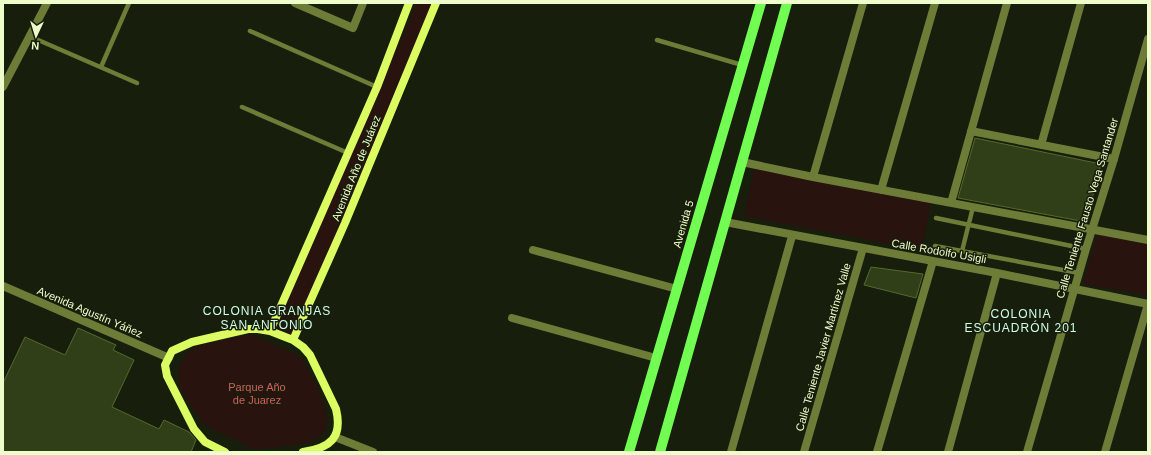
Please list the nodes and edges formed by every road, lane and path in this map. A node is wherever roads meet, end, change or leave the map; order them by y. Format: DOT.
graph roads {
  1 [pos="47,3"];
  2 [pos="128,3"];
  3 [pos="295,3"];
  4 [pos="363,3"];
  5 [pos="409,3"];
  6 [pos="436,3"];
  7 [pos="761,3"];
  8 [pos="787,3"];
  9 [pos="863,3"];
  10 [pos="935,3"];
  11 [pos="1007,3"];
  12 [pos="1082,3"];
  13 [pos="250,31"];
  14 [pos="30,36"];
  15 [pos="1148,39"];
  16 [pos="657,40"];
  17 [pos="742,65"];
  18 [pos="101,67"];
  19 [pos="137,83"];
  20 [pos="3,87"];
  21 [pos="377,87"];
  22 [pos="242,107"];
  23 [pos="971,131"];
  24 [pos="1040,145"];
  25 [pos="348,154"];
  26 [pos="1114,159"];
  27 [pos="742,162"];
  28 [pos="813,177"];
  29 [pos="881,190"];
  30 [pos="951,203"];
  31 [pos="972,207"];
  32 [pos="936,218"];
  33 [pos="725,222"];
  34 [pos="969,224"];
  35 [pos="1092,229"];
  36 [pos="792,236"];
  37 [pos="1148,240"];
  38 [pos="935,246"];
  39 [pos="863,248"];
  40 [pos="1086,249"];
  41 [pos="533,250"];
  42 [pos="962,251"];
  43 [pos="933,261"];
  44 [pos="997,273"];
  45 [pos="1079,273"];
  46 [pos="3,286"];
  47 [pos="677,289"];
  48 [pos="1075,289"];
  49 [pos="1148,304"];
  50 [pos="512,318"];
  51 [pos="270,331"];
  52 [pos="293,340"];
  53 [pos="169,358"];
  54 [pos="656,358"];
  55 [pos="335,437"];
  56 [pos="214,450"];
  57 [pos="225,452"];
  58 [pos="303,452"];
  59 [pos="373,452"];
  60 [pos="629,452"];
  61 [pos="660,452"];
  62 [pos="730,452"];
  63 [pos="804,452"];
  64 [pos="877,452"];
  65 [pos="948,452"];
  66 [pos="1027,452"];
  67 [pos="1104,452"];
  1 -- 14 [label="street"];
  2 -- 18 [label="lane"];
  3 -- 4 [label="street"];
  5 -- 21 [label="main road, Avenida Año de Juárez"];
  6 -- 52 [label="main road, Avenida Año de Juárez"];
  7 -- 17 [label="main road, Avenida 5"];
  8 -- 27 [label="main road"];
  9 -- 28 [label="street"];
  10 -- 29 [label="street"];
  11 -- 23 [label="street"];
  12 -- 24 [label="street"];
  13 -- 21 [label="lane"];
  14 -- 18 [label="lane"];
  14 -- 20 [label="street"];
  15 -- 26 [label="street, Calle Teniente Fausto Vega Santander"];
  16 -- 17 [label="lane"];
  17 -- 47 [label="main road, Avenida 5"];
  18 -- 19 [label="lane"];
  21 -- 25 [label="main road, Avenida Año de Juárez"];
  22 -- 25 [label="lane"];
  23 -- 24 [label="street"];
  23 -- 30 [label="street"];
  24 -- 26 [label="street"];
  25 -- 51 [label="main road, Avenida Año de Juárez"];
  26 -- 35 [label="street, Calle Teniente Fausto Vega Santander"];
  27 -- 28 [label="street"];
  27 -- 33 [label="main road"];
  28 -- 29 [label="street"];
  29 -- 30 [label="street"];
  30 -- 31 [label="street"];
  31 -- 34 [label="lane"];
  31 -- 35 [label="street"];
  32 -- 34 [label="lane"];
  33 -- 36 [label="street, Calle Rodolfo Usigli"];
  33 -- 61 [label="main road"];
  34 -- 40 [label="lane"];
  34 -- 42 [label="lane"];
  35 -- 37 [label="street"];
  35 -- 40 [label="street, Calle Teniente Fausto Vega Santander"];
  36 -- 39 [label="street, Calle Rodolfo Usigli"];
  36 -- 62 [label="street"];
  38 -- 42 [label="lane"];
  39 -- 43 [label="street, Calle Rodolfo Usigli"];
  39 -- 63 [label="street, Calle Teniente Javier Martínez Valle"];
  40 -- 45 [label="street, Calle Teniente Fausto Vega Santander"];
  41 -- 47 [label="street"];
  42 -- 45 [label="lane"];
  43 -- 44 [label="street, Calle Rodolfo Usigli"];
  43 -- 64 [label="street"];
  44 -- 48 [label="street, Calle Rodolfo Usigli"];
  44 -- 65 [label="street"];
  45 -- 48 [label="street, Calle Teniente Fausto Vega Santander"];
  46 -- 53 [label="street, Avenida Agustín Yáñez"];
  47 -- 54 [label="main road, Avenida 5"];
  48 -- 49 [label="street, Calle Rodolfo Usigli"];
  48 -- 66 [label="street, Calle Teniente Fausto Vega Santander"];
  49 -- 67 [label="street"];
  50 -- 54 [label="street"];
  51 -- 52 [label="main road"];
  51 -- 53 [label="main road"];
  52 -- 55 [label="main road"];
  53 -- 56 [label="main road"];
  54 -- 60 [label="main road, Avenida 5"];
  55 -- 58 [label="main road"];
  55 -- 59 [label="street"];
  56 -- 57 [label="main road"];
}
